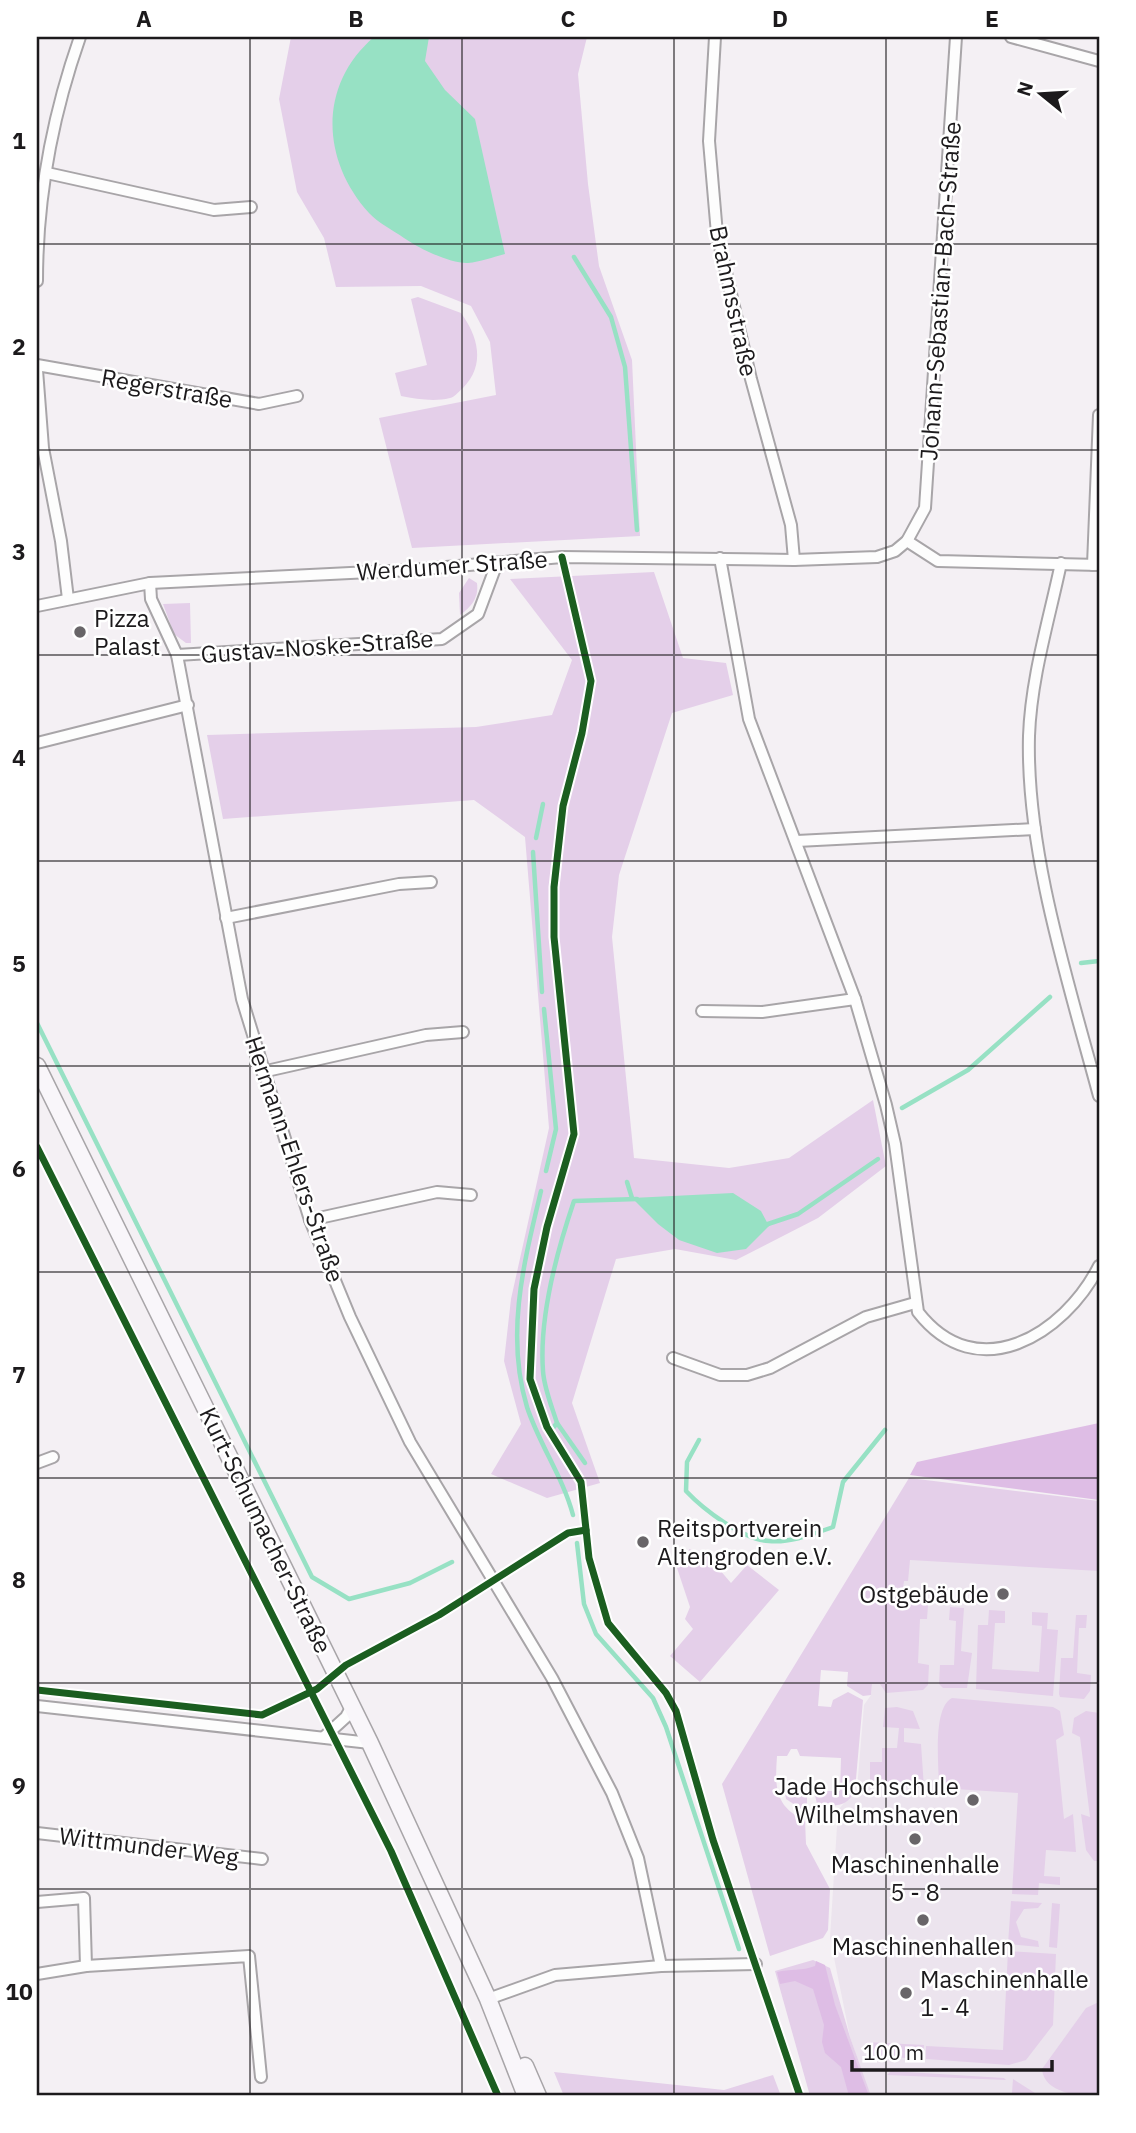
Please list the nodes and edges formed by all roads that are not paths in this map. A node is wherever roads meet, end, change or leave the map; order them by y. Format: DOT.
graph roads {
  1 [pos="80,37"];
  2 [pos="715,37"];
  3 [pos="956,37"];
  4 [pos="1011,37"];
  5 [pos="1099,61"];
  6 [pos="47,173"];
  7 [pos="251,207"];
  8 [pos="37,281"];
  9 [pos="37,365"];
  10 [pos="37,370"];
  11 [pos="298,396"];
  12 [pos="1099,415"];
  13 [pos="907,541"];
  14 [pos="720,558"];
  15 [pos="794,560"];
  16 [pos="497,563"];
  17 [pos="1061,563"];
  18 [pos="1096,565"];
  19 [pos="149,583"];
  20 [pos="68,599"];
  21 [pos="37,606"];
  22 [pos="177,655"];
  23 [pos="188,705"];
  24 [pos="37,743"];
  25 [pos="1035,829"];
  26 [pos="797,841"];
  27 [pos="431,882"];
  28 [pos="226,918"];
  29 [pos="855,999"];
  30 [pos="702,1012"];
  31 [pos="463,1032"];
  32 [pos="37,1066"];
  33 [pos="262,1072"];
  34 [pos="1099,1097"];
  35 [pos="471,1195"];
  36 [pos="310,1220"];
  37 [pos="1099,1266"];
  38 [pos="915,1303"];
  39 [pos="673,1358"];
  40 [pos="53,1457"];
  41 [pos="37,1463"];
  42 [pos="37,1706"];
  43 [pos="352,1706"];
  44 [pos="324,1737"];
  45 [pos="370,1743"];
  46 [pos="37,1833"];
  47 [pos="262,1859"];
  48 [pos="37,1902"];
  49 [pos="756,1964"];
  50 [pos="86,1966"];
  51 [pos="661,1966"];
  52 [pos="37,1974"];
  53 [pos="488,1999"];
  54 [pos="504,2036"];
  55 [pos="261,2077"];
  56 [pos="526,2096"];
  57 [pos="538,2096"];
  1 -- 6 [label="street"];
  2 -- 15 [label="street, Brahmsstraße"];
  3 -- 13 [label="street, Johann-Sebastian-Bach-Straße"];
  4 -- 5 [label="street"];
  6 -- 7 [label="street"];
  6 -- 8 [label="street"];
  9 -- 11 [label="street, Regerstraße"];
  10 -- 20 [label="street"];
  12 -- 18 [label="street"];
  13 -- 15 [label="street, Werdumer Straße"];
  13 -- 17 [label="street"];
  14 -- 15 [label="street, Werdumer Straße"];
  14 -- 16 [label="street, Werdumer Straße"];
  14 -- 26 [label="street"];
  16 -- 19 [label="street, Werdumer Straße"];
  16 -- 22 [label="street, Gustav-Noske-Straße"];
  17 -- 18 [label="street"];
  17 -- 25 [label="street"];
  19 -- 20 [label="street, Werdumer Straße"];
  19 -- 22 [label="street, Hermann-Ehlers-Straße"];
  20 -- 21 [label="street, Werdumer Straße"];
  22 -- 23 [label="street, Hermann-Ehlers-Straße"];
  23 -- 24 [label="street"];
  23 -- 28 [label="street, Hermann-Ehlers-Straße"];
  25 -- 26 [label="street"];
  25 -- 34 [label="street"];
  26 -- 29 [label="street"];
  27 -- 28 [label="street"];
  28 -- 33 [label="street, Hermann-Ehlers-Straße"];
  29 -- 30 [label="street"];
  29 -- 38 [label="street"];
  31 -- 33 [label="street"];
  32 -- 43 [label="street, Kurt-Schumacher-Straße"];
  33 -- 36 [label="street, Hermann-Ehlers-Straße"];
  35 -- 36 [label="street"];
  36 -- 51 [label="street, Hermann-Ehlers-Straße"];
  37 -- 38 [label="street"];
  38 -- 39 [label="street"];
  40 -- 41 [label="street"];
  42 -- 44 [label="street"];
  43 -- 44 [label="street"];
  43 -- 45 [label="street, Kurt-Schumacher-Straße"];
  44 -- 45 [label="street"];
  45 -- 53 [label="street, Kurt-Schumacher-Straße"];
  46 -- 47 [label="street, Wittmunder Weg"];
  48 -- 50 [label="street"];
  49 -- 51 [label="street"];
  50 -- 52 [label="street"];
  50 -- 55 [label="street"];
  51 -- 53 [label="street"];
  53 -- 54 [label="street, Kurt-Schumacher-Straße"];
  54 -- 56 [label="street, Kurt-Schumacher-Straße"];
  54 -- 57 [label="street, Kurt-Schumacher-Straße"];
}
